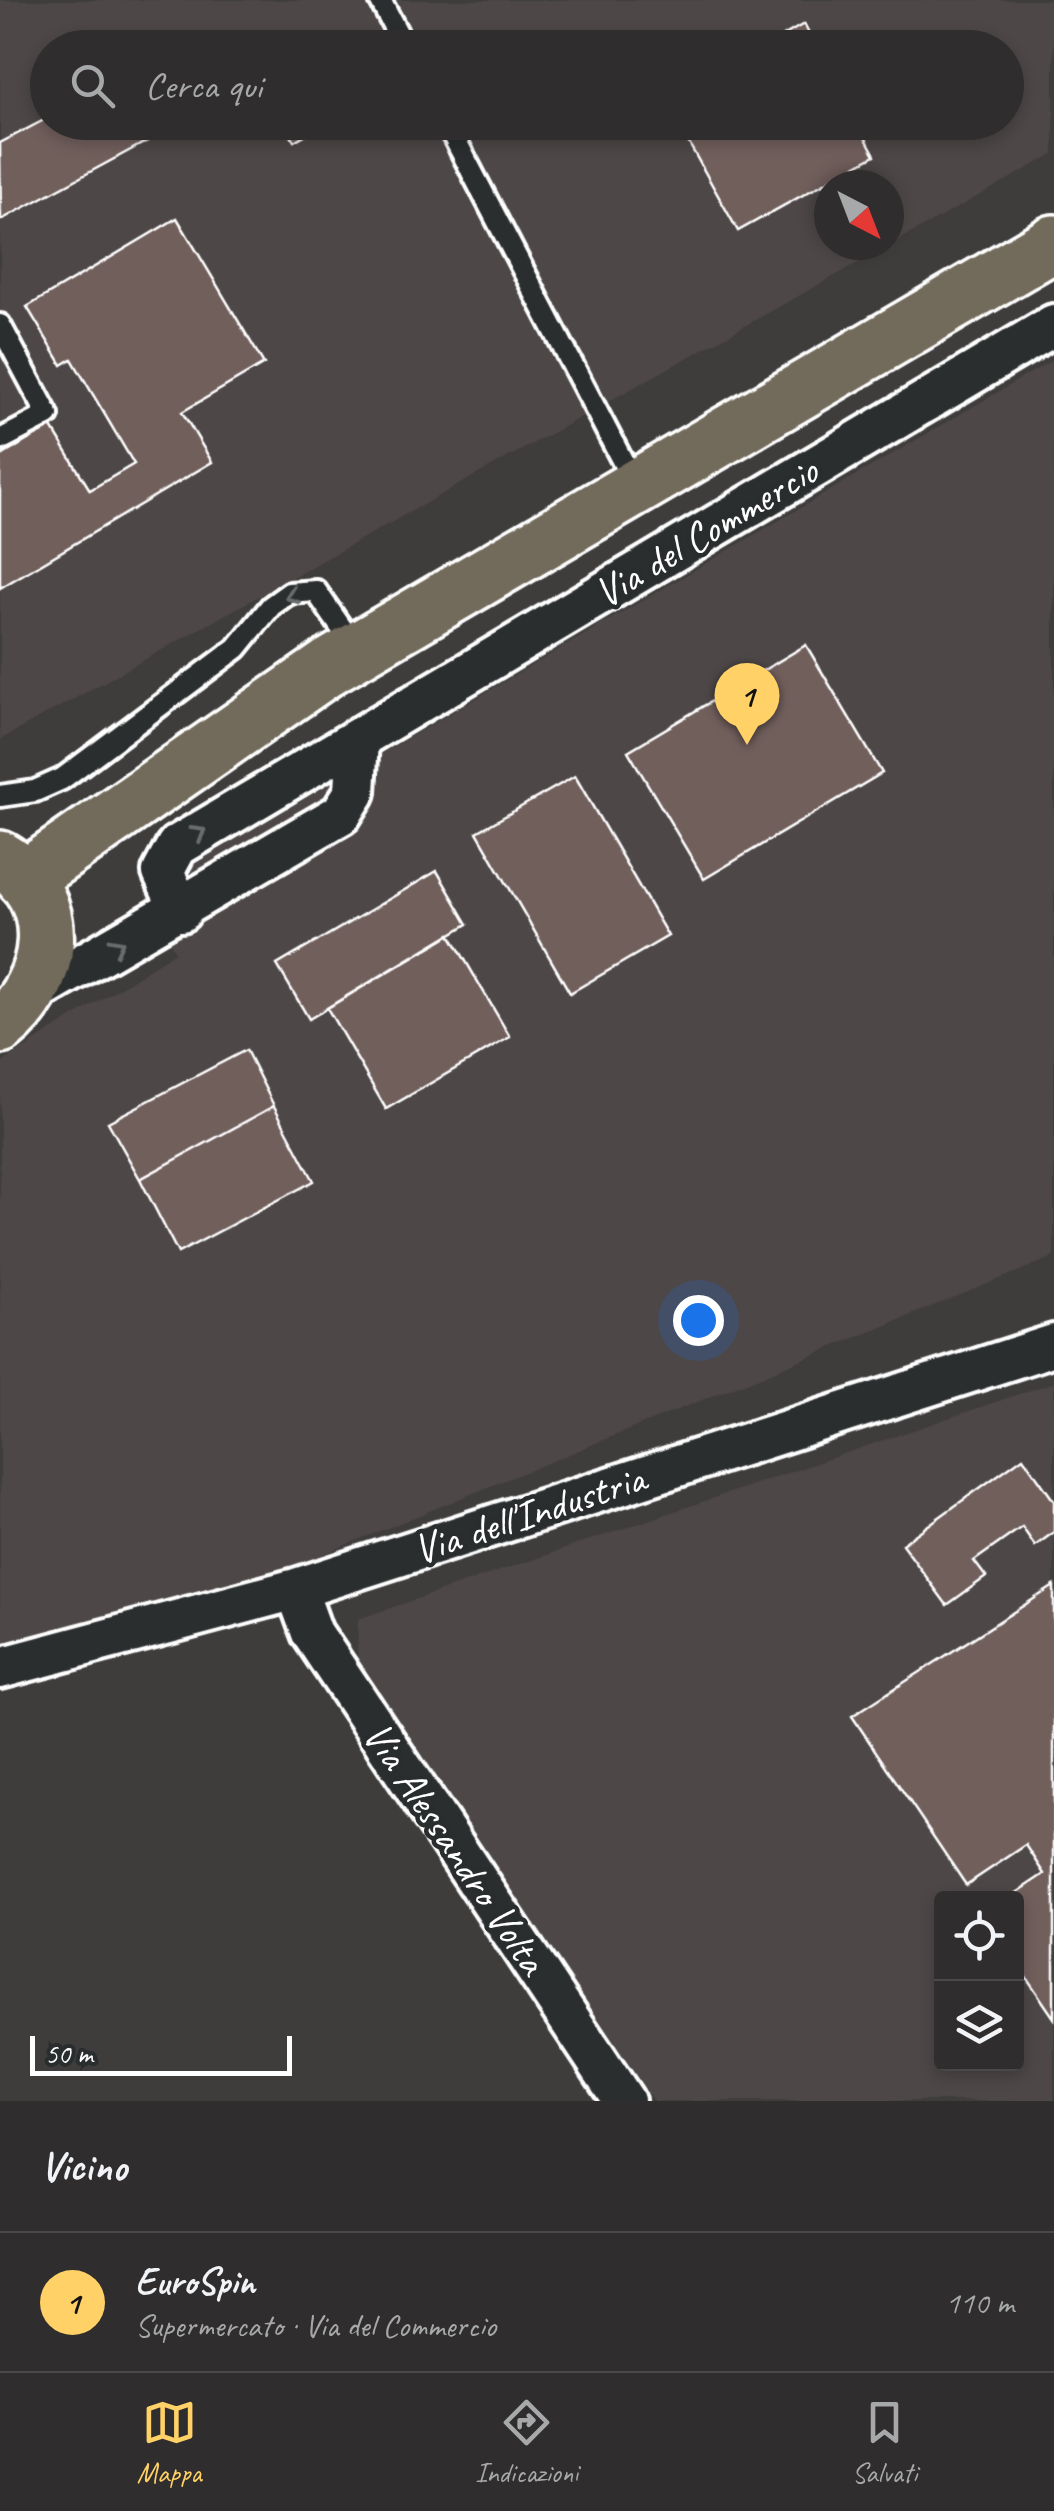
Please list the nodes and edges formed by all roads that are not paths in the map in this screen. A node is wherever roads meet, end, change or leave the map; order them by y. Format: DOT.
graph roads {
  1 [pos="380,0"];
  2 [pos="396,30"];
  3 [pos="455,140"];
  4 [pos="1054,243"];
  5 [pos="0,325"];
  6 [pos="1054,325"];
  7 [pos="0,440"];
  8 [pos="635,484"];
  9 [pos="357,650"];
  10 [pos="358,739"];
  11 [pos="0,796"];
  12 [pos="12,869"];
  13 [pos="181,910"];
  14 [pos="16,1010"];
  15 [pos="1054,1345"];
  16 [pos="296,1590"];
  17 [pos="0,1668"];
  18 [pos="624,2101"];
  1 -- 2 [label="lane"];
  3 -- 8 [label="lane"];
  4 -- 8 [label="main road"];
  5 -- 7 [label="lane"];
  6 -- 10 [label="street, Via del Commercio"];
  8 -- 9 [label="main road"];
  9 -- 11 [label="lane, one-way"];
  9 -- 12 [label="main road"];
  10 -- 13 [label="street"];
  13 -- 10 [label="street, Via del Commercio, one-way"];
  12 -- 14 [label="main road"];
  14 -- 13 [label="street, one-way"];
  15 -- 16 [label="street, Via dell'Industria"];
  16 -- 17 [label="street, Via dell'Industria"];
  16 -- 18 [label="street, Via Alessandro Volta"];
}
